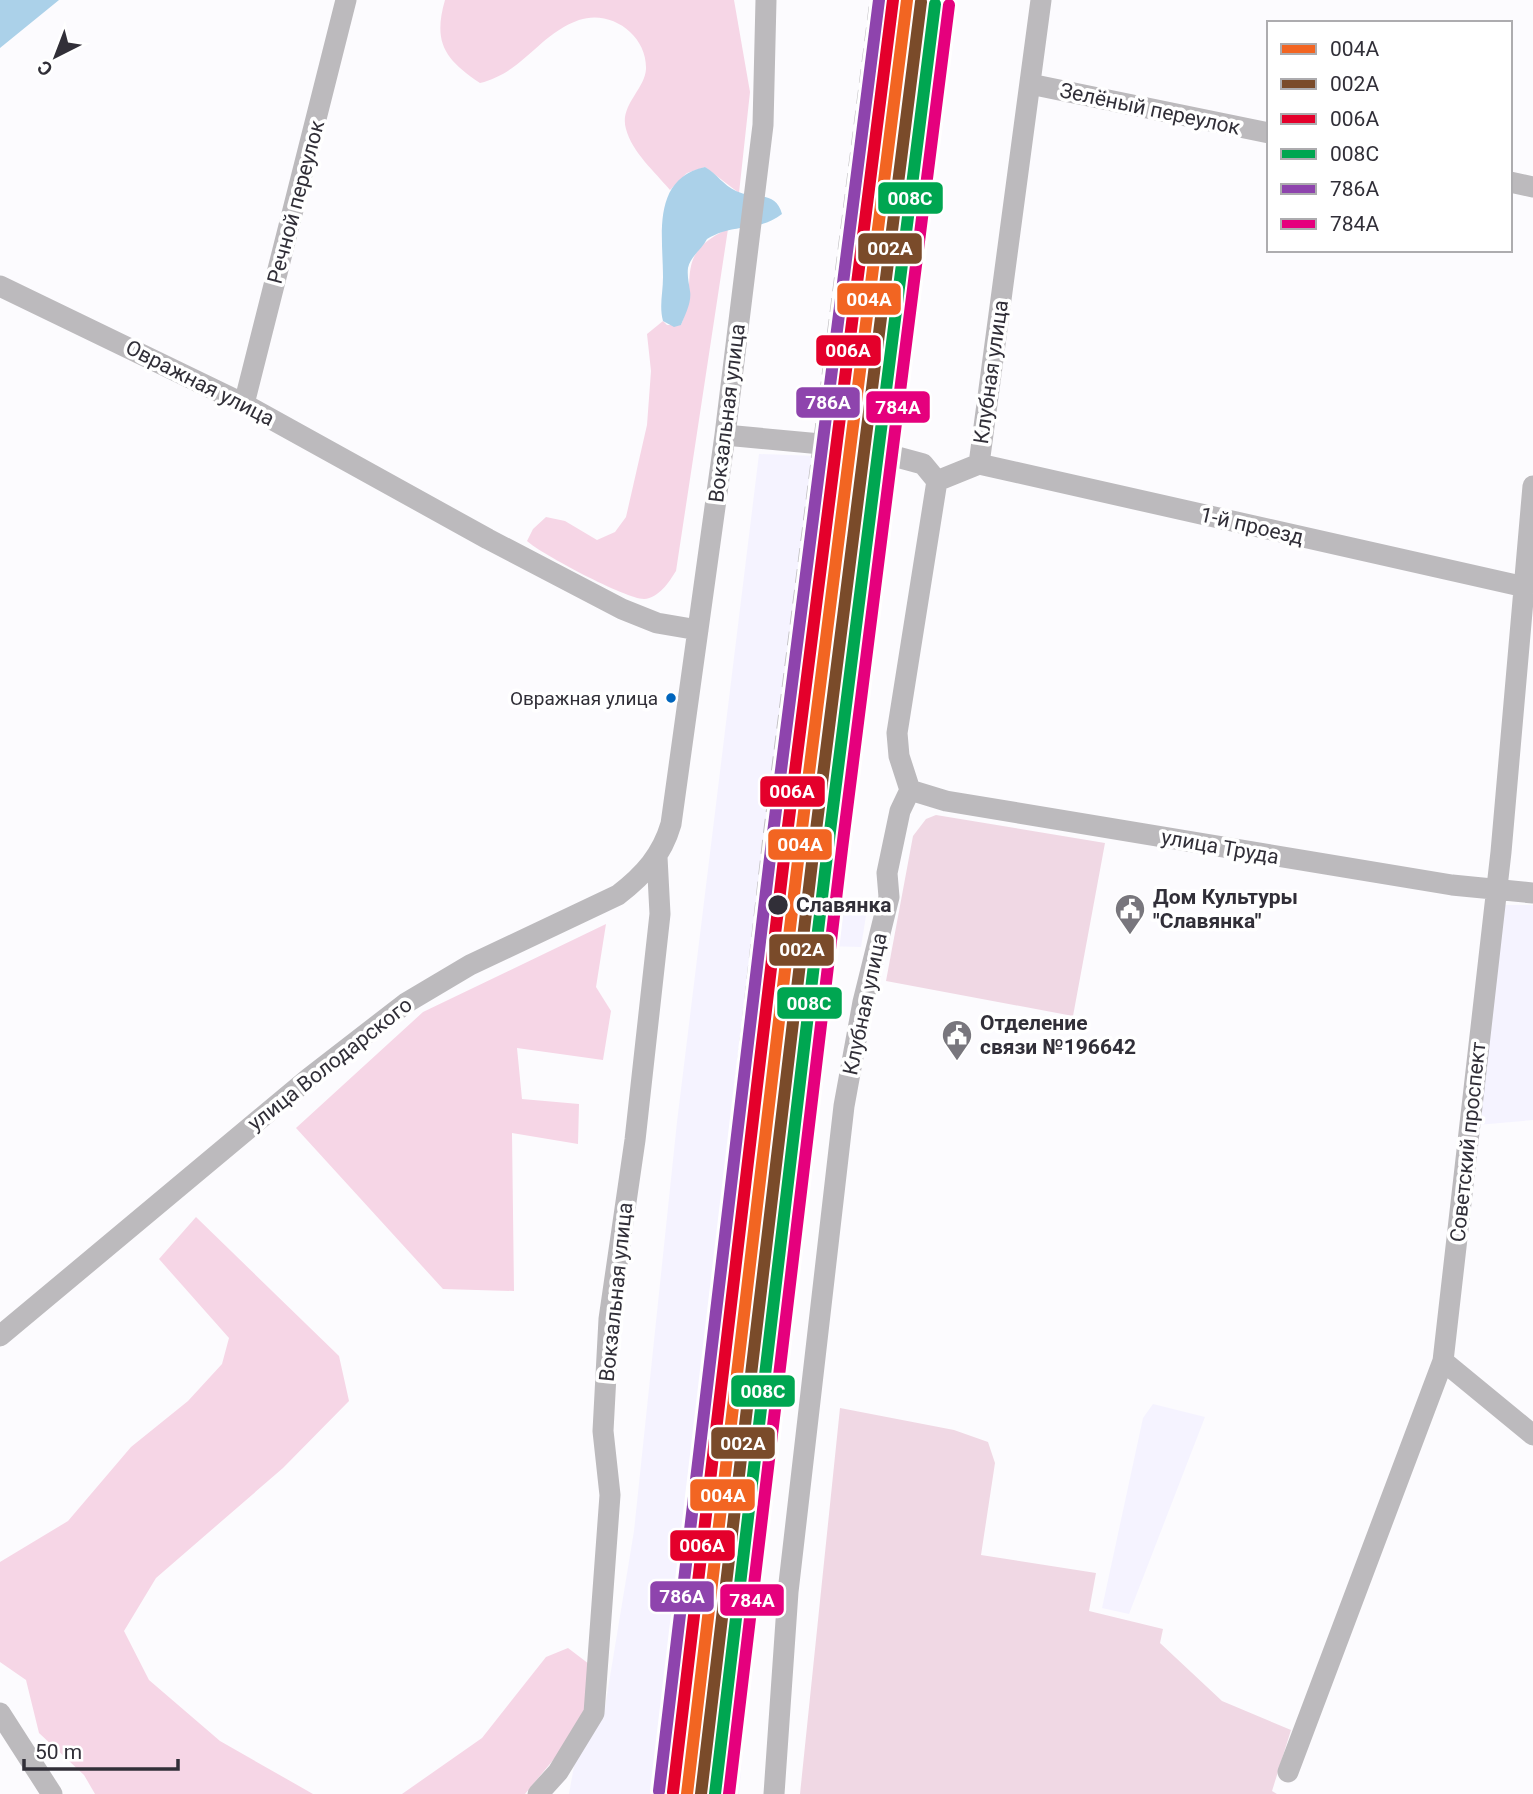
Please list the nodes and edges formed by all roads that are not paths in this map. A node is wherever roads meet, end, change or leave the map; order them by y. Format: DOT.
graph roads {
  1 [pos="346,0"];
  2 [pos="765,0"];
  3 [pos="1041,0"];
  4 [pos="1030,84"];
  5 [pos="1267,133"];
  6 [pos="1512,182"];
  7 [pos="1533,187"];
  8 [pos="5,291"];
  9 [pos="244,404"];
  10 [pos="725,435"];
  11 [pos="979,464"];
  12 [pos="937,481"];
  13 [pos="1533,486"];
  14 [pos="1532,528"];
  15 [pos="1525,587"];
  16 [pos="698,630"];
  17 [pos="910,790"];
  18 [pos="671,824"];
  19 [pos="657,857"];
  20 [pos="1495,891"];
  21 [pos="1533,893"];
  22 [pos="0,1336"];
  23 [pos="1443,1362"];
  24 [pos="1533,1435"];
  25 [pos="0,1713"];
  26 [pos="1288,1772"];
  27 [pos="52,1794"];
  28 [pos="538,1794"];
  29 [pos="774,1794"];
  1 -- 9 [label="street, Речной переулок"];
  2 -- 10 [label="street, Вокзальная улица"];
  3 -- 4 [label="street, Клубная улица"];
  4 -- 5 [label="street, Зелёный переулок"];
  4 -- 11 [label="street, Клубная улица"];
  6 -- 7 [label="street"];
  8 -- 9 [label="street, Овражная улица"];
  9 -- 16 [label="street, Овражная улица"];
  10 -- 12 [label="street"];
  10 -- 16 [label="street, Вокзальная улица"];
  11 -- 12 [label="street, Клубная улица"];
  11 -- 15 [label="street, 1-й проезд"];
  12 -- 17 [label="street"];
  13 -- 14 [label="street, Советский проспект"];
  14 -- 15 [label="street, Советский проспект"];
  15 -- 20 [label="street, Советский проспект"];
  16 -- 18 [label="street, Вокзальная улица"];
  17 -- 20 [label="street, улица Труда"];
  17 -- 29 [label="street, Клубная улица"];
  18 -- 19 [label="street, улица Володарского"];
  19 -- 22 [label="street, улица Володарского"];
  19 -- 28 [label="street, Вокзальная улица"];
  20 -- 21 [label="street, улица Труда"];
  20 -- 23 [label="street, Советский проспект"];
  23 -- 24 [label="street"];
  23 -- 26 [label="street, Советский проспект"];
  25 -- 27 [label="street"];
}
